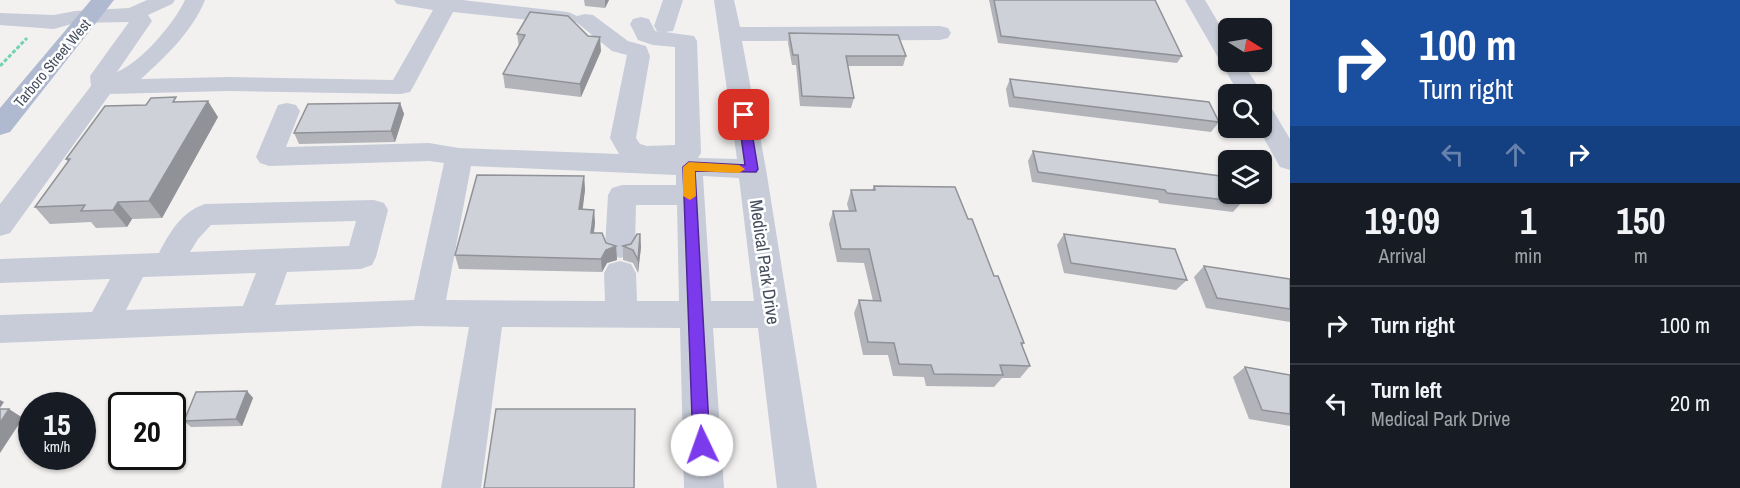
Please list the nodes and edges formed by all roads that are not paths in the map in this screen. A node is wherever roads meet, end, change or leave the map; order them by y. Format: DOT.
graph roads {
  1 [pos="165,0"];
  2 [pos="195,0"];
  3 [pos="404,0"];
  4 [pos="673,0"];
  5 [pos="724,0"];
  6 [pos="1195,0"];
  7 [pos="0,5"];
  8 [pos="446,6"];
  9 [pos="553,8"];
  10 [pos="89,12"];
  11 [pos="132,15"];
  12 [pos="0,19"];
  13 [pos="585,20"];
  14 [pos="653,25"];
  15 [pos="716,30"];
  16 [pos="940,33"];
  17 [pos="1218,40"];
  18 [pos="103,87"];
  19 [pos="287,111"];
  20 [pos="0,126"];
  21 [pos="1272,130"];
  22 [pos="459,157"];
  23 [pos="1290,161"];
  24 [pos="624,164"];
  25 [pos="752,169"];
  26 [pos="689,181"];
  27 [pos="622,195"];
  28 [pos="0,225"];
  29 [pos="276,260"];
  30 [pos="168,265"];
  31 [pos="133,266"];
  32 [pos="0,271"];
  33 [pos="427,314"];
  34 [pos="487,315"];
  35 [pos="621,315"];
  36 [pos="695,315"];
  37 [pos="773,315"];
  38 [pos="254,319"];
  39 [pos="102,325"];
  40 [pos="0,328"];
  41 [pos="461,488"];
  42 [pos="704,488"];
  43 [pos="797,488"];
  1 -- 11 [label="street"];
  2 -- 18 [label="street"];
  3 -- 8 [label="street"];
  4 -- 14 [label="street"];
  5 -- 15 [label="street, Medical Park Drive"];
  6 -- 17 [label="street"];
  7 -- 10 [label="street"];
  8 -- 9 [label="street"];
  8 -- 18 [label="street"];
  9 -- 13 [label="street"];
  10 -- 11 [label="street"];
  10 -- 12 [label="street"];
  10 -- 20 [label="main road, Tarboro Street West"];
  11 -- 18 [label="street"];
  13 -- 14 [label="street"];
  13 -- 14 [label="street"];
  14 -- 15 [label="street"];
  15 -- 16 [label="street"];
  15 -- 25 [label="street, Medical Park Drive"];
  18 -- 28 [label="street"];
  19 -- 22 [label="street"];
  21 -- 23 [label="street"];
  22 -- 24 [label="street"];
  22 -- 33 [label="street"];
  24 -- 26 [label="street"];
  24 -- 27 [label="street"];
  25 -- 26 [label="street"];
  25 -- 37 [label="street, Medical Park Drive"];
  26 -- 27 [label="street"];
  26 -- 36 [label="street"];
  27 -- 35 [label="street"];
  29 -- 30 [label="street"];
  29 -- 30 [label="street"];
  29 -- 38 [label="street"];
  30 -- 31 [label="street"];
  31 -- 32 [label="street"];
  31 -- 39 [label="street"];
  33 -- 34 [label="street"];
  33 -- 38 [label="street"];
  34 -- 35 [label="street"];
  34 -- 41 [label="street"];
  35 -- 36 [label="street"];
  36 -- 37 [label="street"];
  36 -- 42 [label="street"];
  37 -- 43 [label="street, Medical Park Drive"];
  38 -- 39 [label="street"];
  39 -- 40 [label="street"];
}
